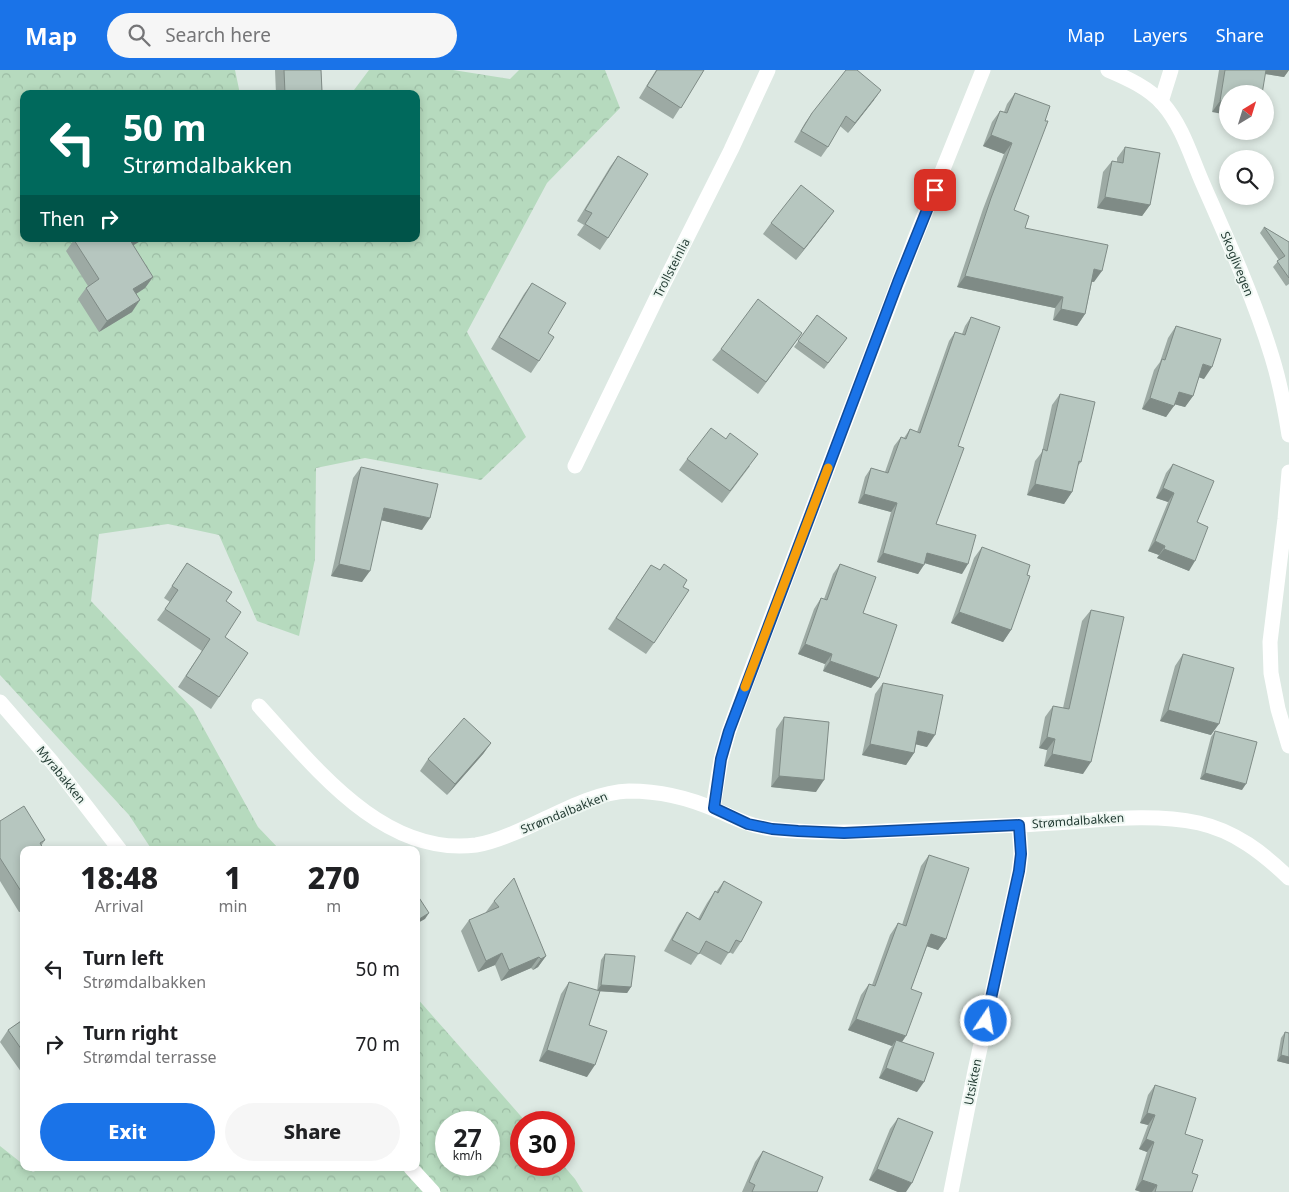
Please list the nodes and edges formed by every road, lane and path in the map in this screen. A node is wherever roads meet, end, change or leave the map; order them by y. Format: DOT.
graph roads {
  1 [pos="768,70"];
  2 [pos="983,70"];
  3 [pos="1108,70"];
  4 [pos="1171,70"];
  5 [pos="1161,102"];
  6 [pos="1289,435"];
  7 [pos="575,466"];
  8 [pos="1289,472"];
  9 [pos="0,702"];
  10 [pos="259,706"];
  11 [pos="1289,746"];
  12 [pos="714,808"];
  13 [pos="1019,825"];
  14 [pos="117,846"];
  15 [pos="1289,878"];
  16 [pos="414,1171"];
  17 [pos="434,1192"];
  18 [pos="951,1192"];
  1 -- 7 [label="street, Trollsteinlia"];
  2 -- 12 [label="street"];
  3 -- 5 [label="street, Skoglivegen"];
  4 -- 5 [label="street"];
  5 -- 6 [label="street, Skoglivegen"];
  8 -- 11 [label="street"];
  9 -- 14 [label="street, Myrabakken"];
  10 -- 12 [label="street, Strømdalbakken"];
  12 -- 13 [label="street, Strømdalbakken"];
  13 -- 15 [label="street, Strømdalbakken"];
  13 -- 18 [label="street, Utsikten"];
  16 -- 17 [label="street"];
}
